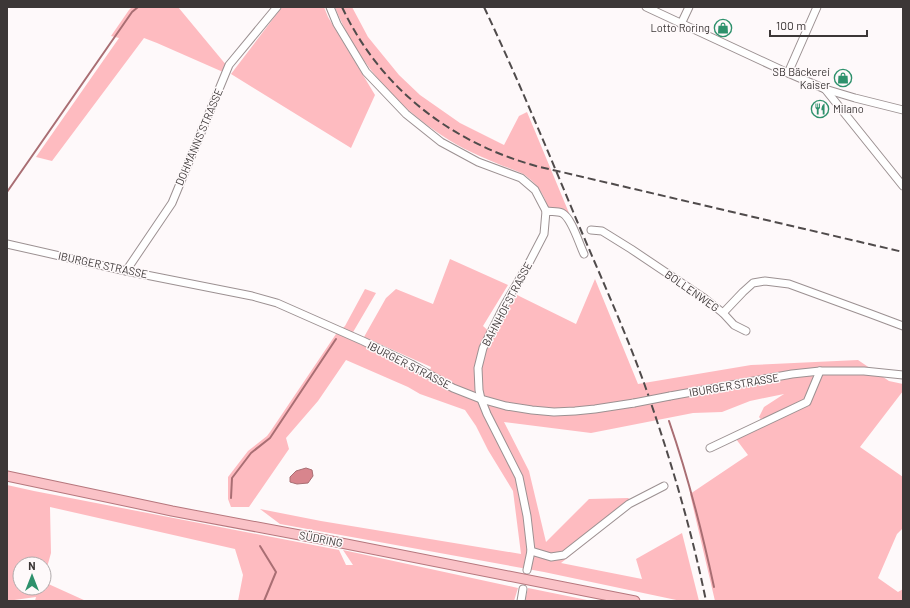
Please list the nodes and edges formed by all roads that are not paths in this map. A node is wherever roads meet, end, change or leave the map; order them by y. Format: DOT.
graph roads {
  1 [pos="277,7"];
  2 [pos="330,7"];
  3 [pos="646,7"];
  4 [pos="689,7"];
  5 [pos="817,7"];
  6 [pos="682,24"];
  7 [pos="788,73"];
  8 [pos="825,89"];
  9 [pos="903,110"];
  10 [pos="903,186"];
  11 [pos="546,211"];
  12 [pos="591,230"];
  13 [pos="7,244"];
  14 [pos="584,254"];
  15 [pos="126,271"];
  16 [pos="723,313"];
  17 [pos="903,326"];
  18 [pos="746,331"];
  19 [pos="820,371"];
  20 [pos="903,375"];
  21 [pos="481,399"];
  22 [pos="710,448"];
  23 [pos="7,476"];
  24 [pos="664,486"];
  25 [pos="531,551"];
  26 [pos="527,570"];
  27 [pos="523,590"];
  28 [pos="521,601"];
  29 [pos="635,601"];
  1 -- 15 [label="street, DOHMANNS STRASSE"];
  2 -- 11 [label="street"];
  3 -- 6 [label="street"];
  4 -- 6 [label="street"];
  5 -- 7 [label="street"];
  6 -- 7 [label="street"];
  7 -- 8 [label="street"];
  8 -- 9 [label="street"];
  8 -- 10 [label="street"];
  11 -- 14 [label="street"];
  11 -- 21 [label="street, BAHNHOFSTRASSE"];
  12 -- 16 [label="street, BOLLENWEG"];
  13 -- 15 [label="street, IBURGER STRASSE"];
  15 -- 21 [label="street, IBURGER STRASSE"];
  16 -- 17 [label="street, BOLLENWEG"];
  16 -- 18 [label="street"];
  19 -- 20 [label="street, IBURGER STRASSE"];
  19 -- 21 [label="street, IBURGER STRASSE, bridge"];
  19 -- 22 [label="street"];
  21 -- 25 [label="street, BAHNHOFSTRASSE"];
  23 -- 29 [label="main road, SÜDRING"];
  24 -- 25 [label="street"];
  25 -- 26 [label="street, BAHNHOFSTRASSE"];
  27 -- 28 [label="street"];
}
